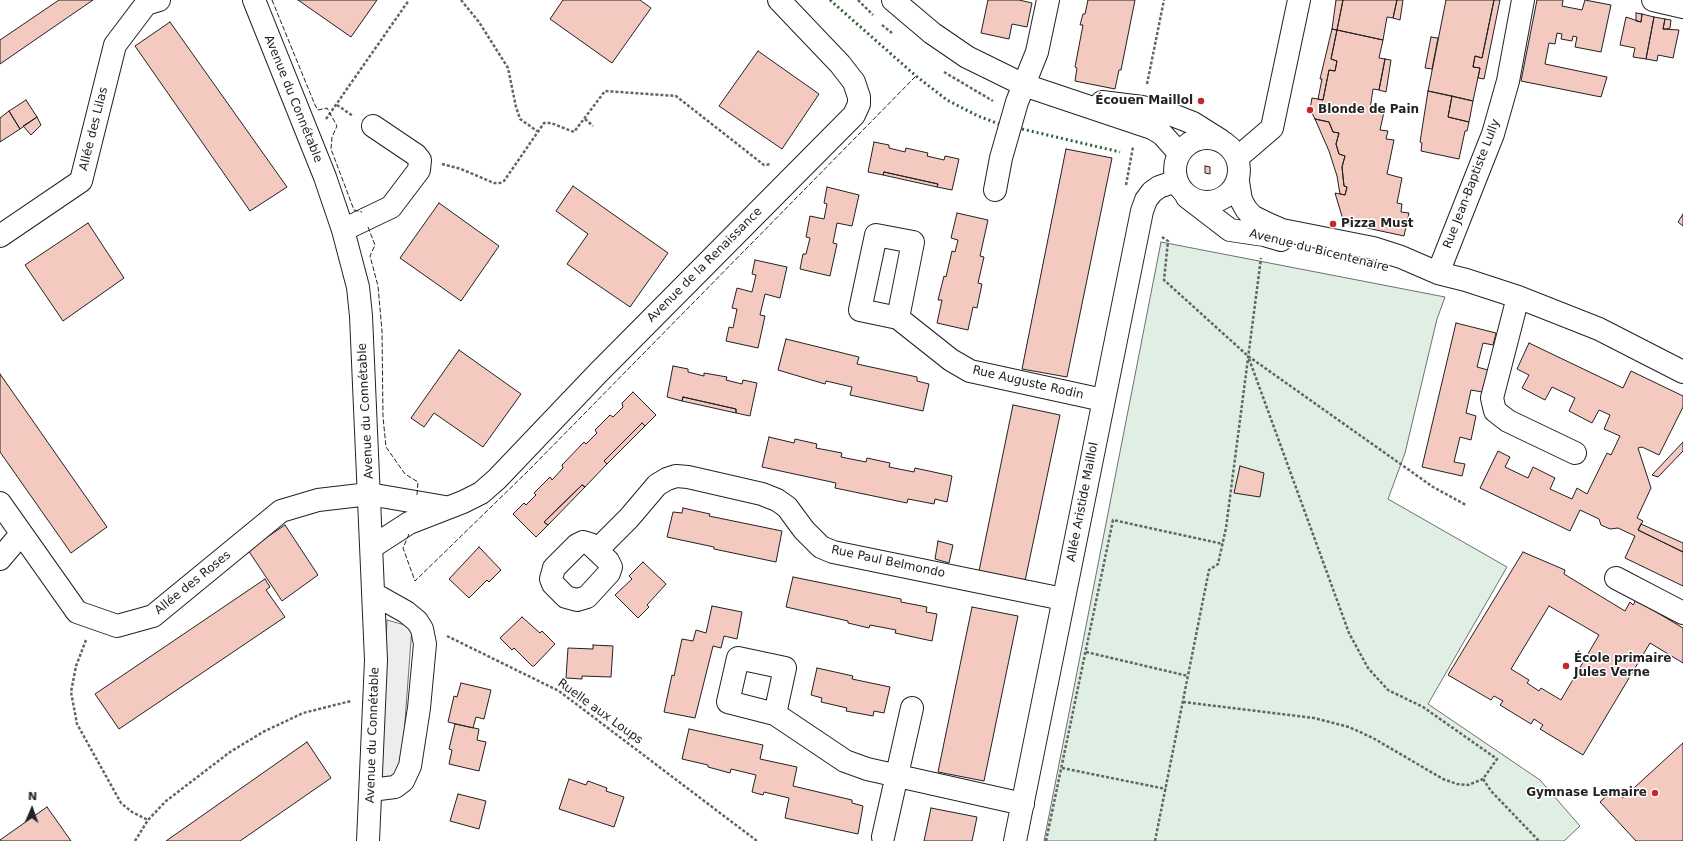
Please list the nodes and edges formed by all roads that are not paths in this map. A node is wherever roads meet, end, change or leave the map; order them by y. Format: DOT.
graph roads {
  1 [pos="159,0"];
  2 [pos="254,0"];
  3 [pos="779,0"];
  4 [pos="893,0"];
  5 [pos="1048,0"];
  6 [pos="1299,0"];
  7 [pos="1523,0"];
  8 [pos="1653,0"];
  9 [pos="1683,7"];
  10 [pos="1024,85"];
  11 [pos="1059,96"];
  12 [pos="373,126"];
  13 [pos="1222,141"];
  14 [pos="1179,153"];
  15 [pos="1237,158"];
  16 [pos="1238,182"];
  17 [pos="1182,189"];
  18 [pos="995,190"];
  19 [pos="343,230"];
  20 [pos="0,236"];
  21 [pos="1438,273"];
  22 [pos="1518,297"];
  23 [pos="898,318"];
  24 [pos="1683,372"];
  25 [pos="1103,400"];
  26 [pos="1575,453"];
  27 [pos="370,494"];
  28 [pos="0,504"];
  29 [pos="446,507"];
  30 [pos="21,534"];
  31 [pos="372,546"];
  32 [pos="597,550"];
  33 [pos="0,559"];
  34 [pos="1616,578"];
  35 [pos="374,594"];
  36 [pos="1064,599"];
  37 [pos="1683,614"];
  38 [pos="912,708"];
  39 [pos="775,714"];
  40 [pos="896,776"];
  41 [pos="371,790"];
  42 [pos="1023,804"];
  43 [pos="883,837"];
  44 [pos="368,841"];
  45 [pos="1015,841"];
  1 -- 20 [label="street, Allée des Lilas"];
  2 -- 19 [label="street, Avenue du Connétable"];
  3 -- 29 [label="street, Avenue de la Renaissance"];
  4 -- 10 [label="street"];
  5 -- 10 [label="street"];
  6 -- 15 [label="street"];
  7 -- 21 [label="street, Rue Jean-Baptiste Lully"];
  8 -- 9 [label="street"];
  10 -- 11 [label="street"];
  10 -- 18 [label="street"];
  11 -- 13 [label="street"];
  11 -- 14 [label="street"];
  12 -- 19 [label="street"];
  13 -- 14 [label="street"];
  13 -- 15 [label="street"];
  14 -- 17 [label="street"];
  15 -- 16 [label="street"];
  16 -- 17 [label="street"];
  16 -- 21 [label="street, Avenue du Bicentenaire"];
  17 -- 21 [label="street, Avenue du Bicentenaire"];
  17 -- 25 [label="street, Allée Aristide Maillol"];
  19 -- 27 [label="street, Avenue du Connétable"];
  21 -- 22 [label="street, Avenue du Bicentenaire"];
  22 -- 24 [label="street, Avenue du Bicentenaire"];
  22 -- 26 [label="street"];
  23 -- 25 [label="street, Rue Auguste Rodin"];
  25 -- 36 [label="street, Allée Aristide Maillol"];
  27 -- 29 [label="street, Allée des Roses"];
  27 -- 30 [label="street, Allée des Roses"];
  27 -- 31 [label="street, Avenue du Connétable"];
  28 -- 30 [label="street"];
  29 -- 31 [label="street, Avenue de la Renaissance"];
  30 -- 33 [label="street"];
  31 -- 35 [label="street, Avenue du Connétable"];
  32 -- 36 [label="street, Rue Paul Belmondo"];
  34 -- 37 [label="street"];
  35 -- 41 [label="street, Avenue du Connétable"];
  35 -- 41 [label="street"];
  36 -- 42 [label="street, Allée Aristide Maillol"];
  38 -- 40 [label="street"];
  39 -- 40 [label="street"];
  40 -- 42 [label="street"];
  40 -- 43 [label="street"];
  41 -- 44 [label="street, Avenue du Connétable"];
  42 -- 45 [label="street, Allée Aristide Maillol"];
}
